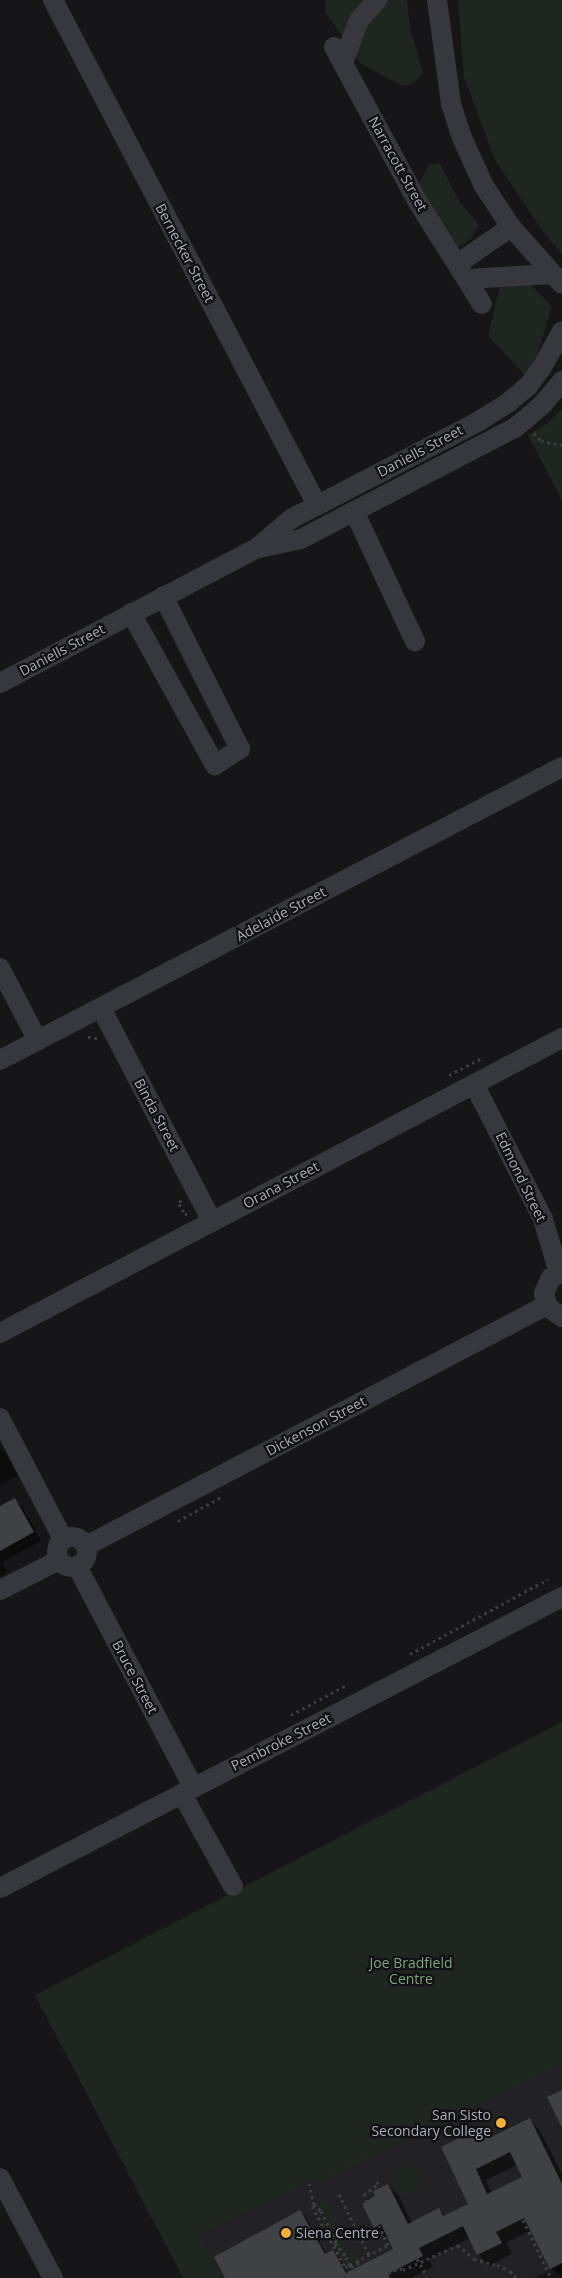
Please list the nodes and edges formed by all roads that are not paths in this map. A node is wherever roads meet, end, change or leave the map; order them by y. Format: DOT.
graph roads {
  1 [pos="53,0"];
  2 [pos="377,0"];
  3 [pos="437,0"];
  4 [pos="511,227"];
  5 [pos="462,272"];
  6 [pos="556,279"];
  7 [pos="482,304"];
  8 [pos="562,331"];
  9 [pos="562,381"];
  10 [pos="317,505"];
  11 [pos="354,511"];
  12 [pos="256,548"];
  13 [pos="163,596"];
  14 [pos="131,614"];
  15 [pos="415,641"];
  16 [pos="0,683"];
  17 [pos="562,767"];
  18 [pos="0,968"];
  19 [pos="101,1008"];
  20 [pos="562,1038"];
  21 [pos="38,1041"];
  22 [pos="0,1060"];
  23 [pos="474,1084"];
  24 [pos="212,1221"];
  25 [pos="561,1272"];
  26 [pos="555,1311"];
  27 [pos="0,1333"];
  28 [pos="0,1418"];
  29 [pos="63,1539"];
  30 [pos="86,1546"];
  31 [pos="68,1563"];
  32 [pos="0,1590"];
  33 [pos="562,1597"];
  34 [pos="188,1791"];
  35 [pos="233,1886"];
  36 [pos="0,1888"];
  37 [pos="0,2178"];
  38 [pos="53,2278"];
  1 -- 10 [label="street, Bernecker Street"];
  2 -- 5 [label="street, Narracott Street"];
  3 -- 4 [label="street"];
  4 -- 5 [label="street"];
  4 -- 6 [label="street"];
  5 -- 6 [label="street"];
  5 -- 7 [label="street, Narracott Street"];
  8 -- 10 [label="street, Daniells Street"];
  9 -- 11 [label="street, Daniells Street"];
  10 -- 12 [label="street, Daniells Street"];
  11 -- 12 [label="street, Daniells Street"];
  11 -- 15 [label="street"];
  12 -- 13 [label="street, Daniells Street"];
  13 -- 14 [label="street, Daniells Street"];
  13 -- 14 [label="street"];
  14 -- 16 [label="street, Daniells Street"];
  17 -- 19 [label="street, Adelaide Street"];
  18 -- 21 [label="street"];
  19 -- 21 [label="street, Adelaide Street"];
  19 -- 24 [label="street, Binda Street"];
  20 -- 23 [label="street, Orana Street"];
  21 -- 22 [label="street, Adelaide Street"];
  23 -- 24 [label="street, Orana Street"];
  23 -- 25 [label="street, Edmond Street"];
  24 -- 27 [label="street, Orana Street"];
  25 -- 26 [label="street"];
  26 -- 30 [label="street, Dickenson Street"];
  28 -- 29 [label="street"];
  29 -- 30 [label="street"];
  29 -- 31 [label="street"];
  30 -- 31 [label="street"];
  31 -- 32 [label="street"];
  31 -- 34 [label="street, Bruce Street"];
  33 -- 34 [label="street, Pembroke Street"];
  34 -- 35 [label="street, Bruce Street"];
  34 -- 36 [label="street, Pembroke Street"];
  37 -- 38 [label="street"];
}
